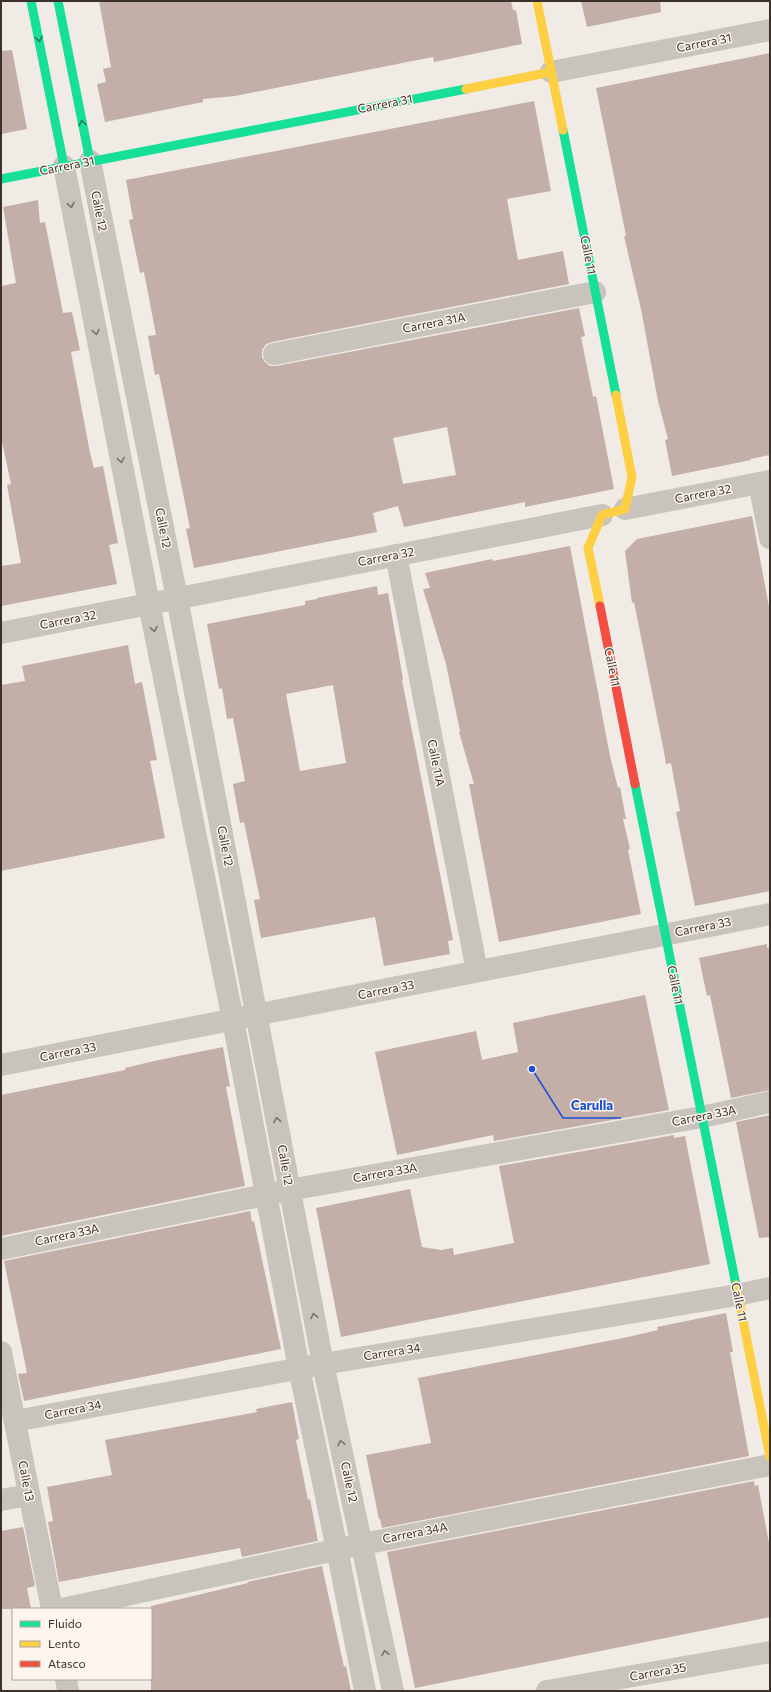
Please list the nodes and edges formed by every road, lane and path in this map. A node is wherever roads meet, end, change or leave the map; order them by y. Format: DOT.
graph roads {
  1 [pos="31,1"];
  2 [pos="58,1"];
  3 [pos="537,1"];
  4 [pos="770,30"];
  5 [pos="551,72"];
  6 [pos="90,161"];
  7 [pos="64,166"];
  8 [pos="1,179"];
  9 [pos="595,292"];
  10 [pos="274,354"];
  11 [pos="765,482"];
  12 [pos="625,509"];
  13 [pos="602,514"];
  14 [pos="770,538"];
  15 [pos="396,555"];
  16 [pos="177,598"];
  17 [pos="149,604"];
  18 [pos="1,633"];
  19 [pos="770,914"];
  20 [pos="665,935"];
  21 [pos="477,971"];
  22 [pos="257,1016"];
  23 [pos="233,1020"];
  24 [pos="1,1065"];
  25 [pos="770,1102"];
  26 [pos="702,1117"];
  27 [pos="290,1190"];
  28 [pos="266,1195"];
  29 [pos="1,1249"];
  30 [pos="770,1288"];
  31 [pos="737,1295"];
  32 [pos="1,1352"];
  33 [pos="323,1364"];
  34 [pos="298,1368"];
  35 [pos="15,1421"];
  36 [pos="770,1457"];
  37 [pos="770,1465"];
  38 [pos="29,1495"];
  39 [pos="1,1500"];
  40 [pos="363,1544"];
  41 [pos="337,1549"];
  42 [pos="52,1608"];
  43 [pos="67,1608"];
  44 [pos="770,1652"];
  45 [pos="66,1680"];
  46 [pos="68,1691"];
  47 [pos="365,1691"];
  48 [pos="393,1691"];
  49 [pos="547,1691"];
  1 -- 7 [label="street, Calle 12, one-way"];
  6 -- 2 [label="street, Calle 12, one-way"];
  3 -- 5 [label="street, Calle 11"];
  4 -- 5 [label="street, Carrera 31"];
  5 -- 6 [label="street, Carrera 31"];
  5 -- 9 [label="street, Calle 11"];
  6 -- 7 [label="street, Carrera 31"];
  6 -- 16 [label="street, Calle 12"];
  7 -- 8 [label="street, Carrera 31"];
  7 -- 17 [label="street, Calle 12, one-way"];
  9 -- 10 [label="street, Carrera 31A"];
  9 -- 12 [label="street, Calle 11"];
  11 -- 12 [label="street, Carrera 32"];
  11 -- 14 [label="street"];
  12 -- 13 [label="street, Carrera 32"];
  13 -- 15 [label="street, Carrera 32"];
  13 -- 20 [label="street, Calle 11"];
  15 -- 16 [label="street, Carrera 32"];
  15 -- 21 [label="street, Calle 11A"];
  16 -- 17 [label="street, Carrera 32"];
  16 -- 22 [label="street, Calle 12"];
  17 -- 18 [label="street, Carrera 32"];
  17 -- 23 [label="street, Calle 12, one-way"];
  19 -- 20 [label="street, Carrera 33"];
  20 -- 21 [label="street, Carrera 33"];
  20 -- 26 [label="street, Calle 11"];
  21 -- 22 [label="street, Carrera 33"];
  22 -- 23 [label="street, Carrera 33"];
  27 -- 22 [label="street, Calle 12, one-way"];
  23 -- 24 [label="street, Carrera 33"];
  23 -- 28 [label="street, Calle 12"];
  25 -- 26 [label="street, Carrera 33A"];
  26 -- 27 [label="street, Carrera 33A"];
  26 -- 31 [label="street, Calle 11"];
  27 -- 28 [label="street, Carrera 33A"];
  33 -- 27 [label="street, Calle 12, one-way"];
  28 -- 29 [label="street, Carrera 33A"];
  28 -- 34 [label="street, Calle 12"];
  30 -- 31 [label="street, Carrera 34"];
  31 -- 33 [label="street, Carrera 34"];
  31 -- 36 [label="street, Calle 11"];
  32 -- 35 [label="street, Calle 13"];
  33 -- 34 [label="street, Carrera 34"];
  40 -- 33 [label="street, Calle 12, one-way"];
  34 -- 35 [label="street, Carrera 34"];
  34 -- 41 [label="street, Calle 12"];
  35 -- 38 [label="street, Calle 13"];
  37 -- 40 [label="street, Carrera 34A"];
  38 -- 39 [label="street"];
  38 -- 42 [label="street, Calle 13"];
  40 -- 41 [label="street, Carrera 34A"];
  48 -- 40 [label="street, Calle 12, one-way"];
  41 -- 43 [label="street, Carrera 34A"];
  41 -- 47 [label="street, Calle 12"];
  44 -- 49 [label="street, Carrera 35"];
  45 -- 46 [label="street"];
}
